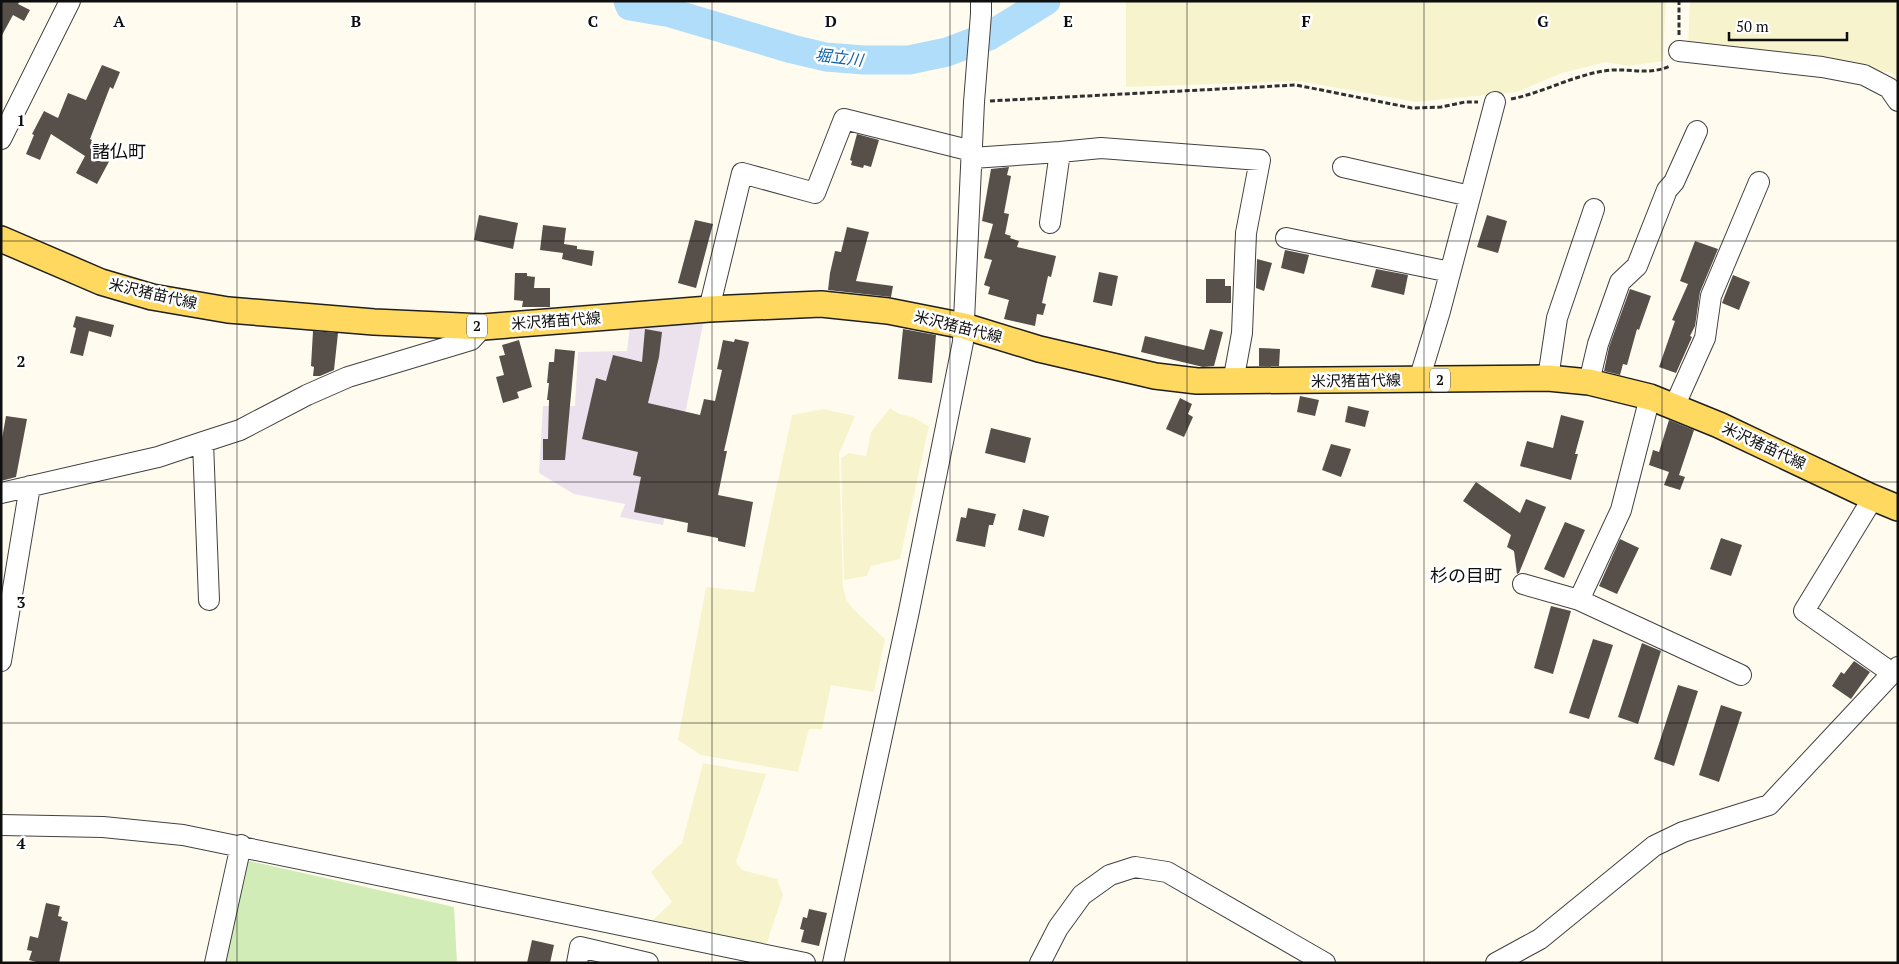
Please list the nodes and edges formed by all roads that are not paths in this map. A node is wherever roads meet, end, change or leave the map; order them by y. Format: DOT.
graph roads {
  1 [pos="70,1"];
  2 [pos="980,1"];
  3 [pos="1680,51"];
  4 [pos="1898,101"];
  5 [pos="1495,102"];
  6 [pos="1697,131"];
  7 [pos="1,139"];
  8 [pos="1060,152"];
  9 [pos="972,155"];
  10 [pos="1343,167"];
  11 [pos="1758,182"];
  12 [pos="1470,196"];
  13 [pos="1594,209"];
  14 [pos="1050,223"];
  15 [pos="1286,238"];
  16 [pos="1,239"];
  17 [pos="1450,272"];
  18 [pos="708,309"];
  19 [pos="964,326"];
  20 [pos="484,327"];
  21 [pos="1548,378"];
  22 [pos="1419,380"];
  23 [pos="1233,382"];
  24 [pos="1589,382"];
  25 [pos="1650,397"];
  26 [pos="1674,407"];
  27 [pos="203,442"];
  28 [pos="30,486"];
  29 [pos="1,493"];
  30 [pos="1873,498"];
  31 [pos="1898,508"];
  32 [pos="1523,584"];
  33 [pos="209,600"];
  34 [pos="1579,600"];
  35 [pos="1,661"];
  36 [pos="1895,670"];
  37 [pos="1741,675"];
  38 [pos="1,825"];
  39 [pos="241,845"];
  40 [pos="215,963"];
  41 [pos="577,963"];
  42 [pos="648,963"];
  43 [pos="805,963"];
  44 [pos="833,963"];
  45 [pos="1040,963"];
  46 [pos="1325,963"];
  47 [pos="1496,963"];
  1 -- 7 [label="street"];
  2 -- 9 [label="street"];
  3 -- 4 [label="street"];
  5 -- 12 [label="street"];
  6 -- 24 [label="street"];
  8 -- 9 [label="street"];
  8 -- 14 [label="street"];
  8 -- 23 [label="street"];
  9 -- 18 [label="street"];
  9 -- 19 [label="street"];
  10 -- 12 [label="street"];
  11 -- 26 [label="street"];
  12 -- 17 [label="street"];
  13 -- 21 [label="street"];
  15 -- 17 [label="street"];
  16 -- 20 [label="main road, 米沢猪苗代線 / 2"];
  17 -- 22 [label="street"];
  18 -- 19 [label="main road, 米沢猪苗代線 / 2"];
  18 -- 20 [label="main road, 米沢猪苗代線 / 2"];
  19 -- 23 [label="main road, 米沢猪苗代線 / 2"];
  19 -- 44 [label="street"];
  20 -- 27 [label="street"];
  21 -- 22 [label="main road, 米沢猪苗代線 / 2"];
  21 -- 24 [label="main road, 米沢猪苗代線 / 2"];
  22 -- 23 [label="main road, 米沢猪苗代線 / 2"];
  24 -- 25 [label="main road, 米沢猪苗代線 / 2"];
  25 -- 26 [label="main road, 米沢猪苗代線 / 2"];
  25 -- 34 [label="street"];
  26 -- 30 [label="main road, 米沢猪苗代線 / 2"];
  27 -- 28 [label="street"];
  27 -- 33 [label="street"];
  28 -- 29 [label="street"];
  28 -- 35 [label="street"];
  30 -- 31 [label="main road, 米沢猪苗代線 / 2"];
  30 -- 36 [label="street"];
  32 -- 34 [label="street"];
  34 -- 37 [label="street"];
  36 -- 47 [label="street"];
  38 -- 39 [label="street"];
  39 -- 40 [label="street"];
  39 -- 43 [label="street"];
  41 -- 42 [label="street"];
  45 -- 46 [label="street"];
}
